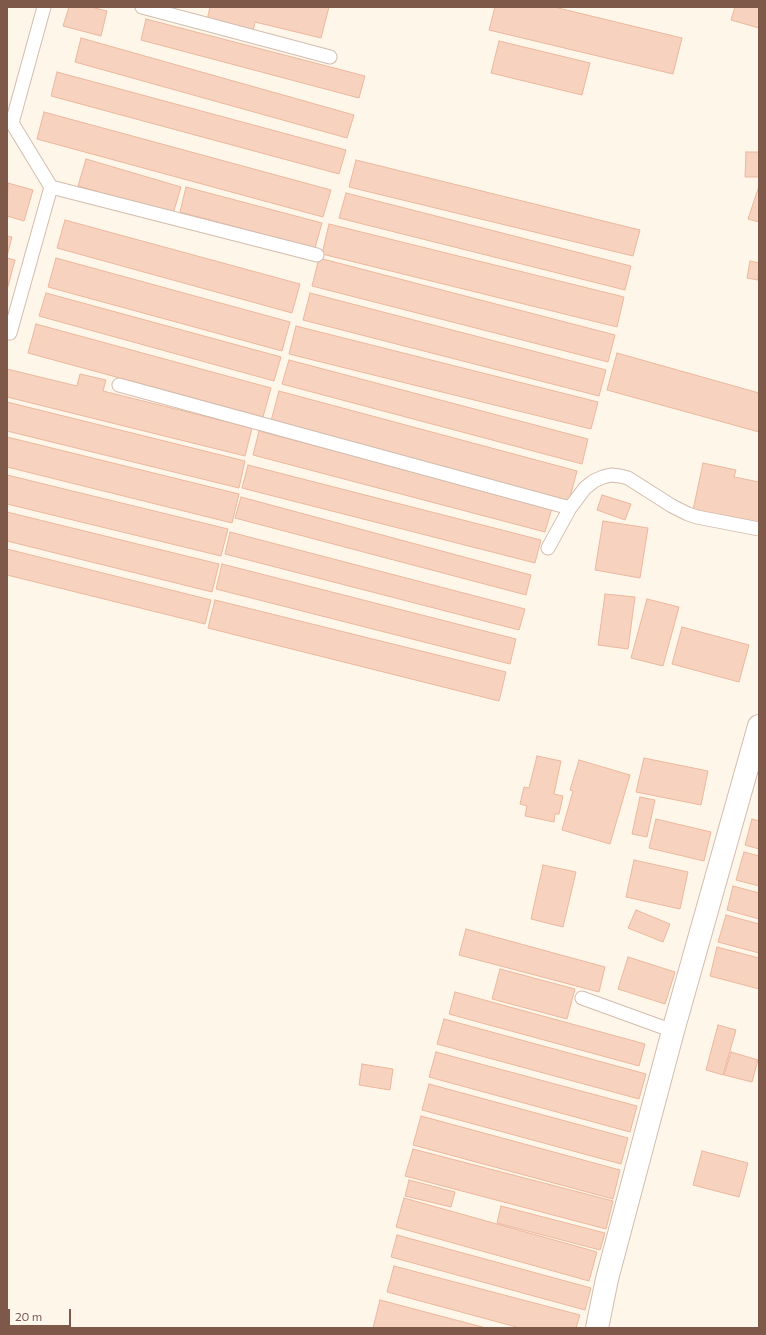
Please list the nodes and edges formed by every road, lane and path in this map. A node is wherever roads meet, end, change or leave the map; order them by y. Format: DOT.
graph roads {
  1 [pos="44,7"];
  2 [pos="142,7"];
  3 [pos="330,57"];
  4 [pos="51,187"];
  5 [pos="318,255"];
  6 [pos="10,333"];
  7 [pos="119,385"];
  8 [pos="570,508"];
  9 [pos="759,529"];
  10 [pos="548,548"];
  11 [pos="759,726"];
  12 [pos="582,998"];
  13 [pos="673,1031"];
  14 [pos="597,1328"];
  1 -- 4 [label="lane"];
  2 -- 3 [label="lane"];
  4 -- 5 [label="lane"];
  4 -- 6 [label="lane"];
  7 -- 8 [label="lane"];
  8 -- 9 [label="lane"];
  8 -- 10 [label="lane"];
  11 -- 13 [label="street"];
  12 -- 13 [label="lane"];
  13 -- 14 [label="street"];
}
